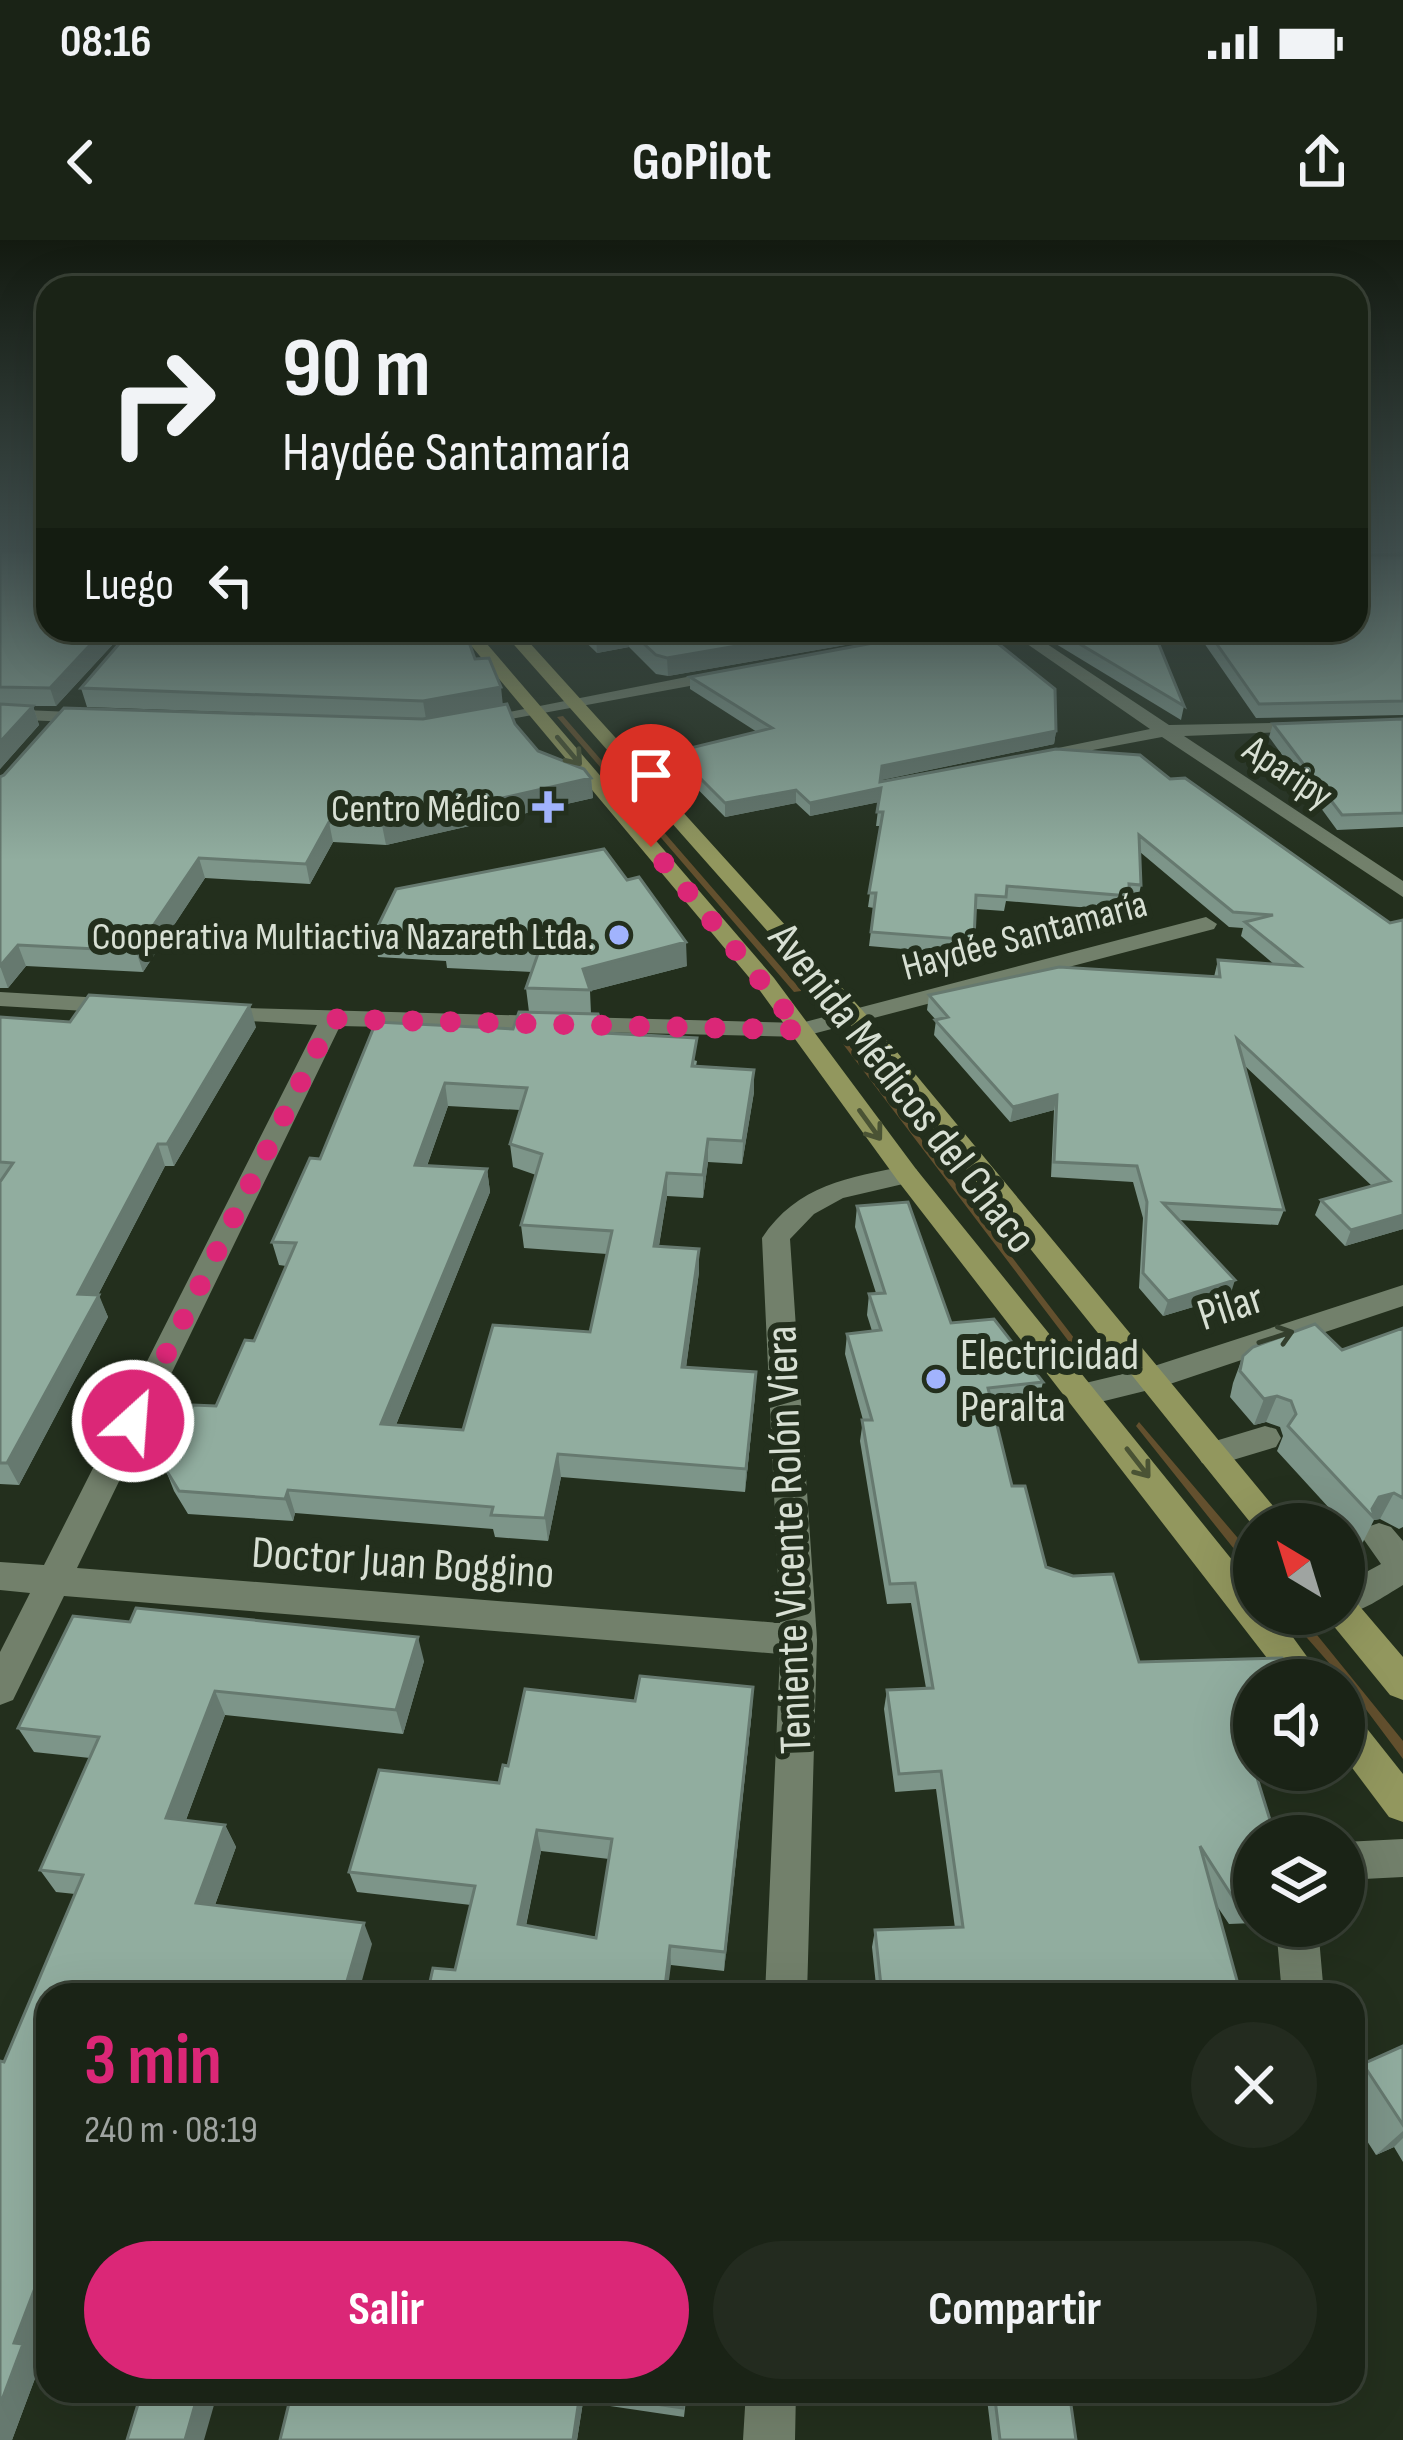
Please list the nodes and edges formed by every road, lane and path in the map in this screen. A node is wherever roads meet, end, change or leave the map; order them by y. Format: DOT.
graph roads {
  1 [pos="487,655"];
  2 [pos="532,655"];
  3 [pos="1052,655"];
  4 [pos="741,672"];
  5 [pos="80,700"];
  6 [pos="576,701"];
  7 [pos="535,710"];
  8 [pos="0,714"];
  9 [pos="111,719"];
  10 [pos="59,724"];
  11 [pos="448,725"];
  12 [pos="1332,726"];
  13 [pos="1165,731"];
  14 [pos="1004,764"];
  15 [pos="1403,891"];
  16 [pos="1206,924"];
  17 [pos="0,999"];
  18 [pos="142,1008"];
  19 [pos="190,1011"];
  20 [pos="855,1016"];
  21 [pos="332,1019"];
  22 [pos="801,1030"];
  23 [pos="907,1175"];
  24 [pos="1403,1295"];
  25 [pos="1150,1378"];
  26 [pos="1084,1394"];
  27 [pos="1265,1438"];
  28 [pos="1213,1454"];
  29 [pos="1253,1503"];
  30 [pos="1379,1537"];
  31 [pos="0,1576"];
  32 [pos="53,1582"];
  33 [pos="1233,1586"];
  34 [pos="1365,1589"];
  35 [pos="1271,1635"];
  36 [pos="1362,1635"];
  37 [pos="799,1640"];
  38 [pos="1290,1659"];
  39 [pos="1403,1684"];
  40 [pos="0,1688"];
  41 [pos="1365,1756"];
  42 [pos="1403,1804"];
  43 [pos="1403,1858"];
  44 [pos="1365,1860"];
  45 [pos="1299,1947"];
  46 [pos="786,1983"];
  47 [pos="1303,1983"];
  48 [pos="771,2403"];
  49 [pos="769,2440"];
  1 -- 7 [label="main road, Avenida Médicos del Chaco"];
  2 -- 6 [label="main road, Avenida Médicos del Chaco"];
  3 -- 13 [label="street, Aparipy"];
  4 -- 6 [label="street"];
  5 -- 10 [label="street"];
  6 -- 7 [label="street"];
  6 -- 20 [label="main road, Avenida Médicos del Chaco"];
  7 -- 11 [label="street"];
  7 -- 22 [label="main road, Avenida Médicos del Chaco, one-way"];
  8 -- 10 [label="street"];
  9 -- 10 [label="street"];
  12 -- 13 [label="street"];
  13 -- 14 [label="street"];
  13 -- 15 [label="street, Aparipy"];
  16 -- 20 [label="street, Haydée Santamaría"];
  17 -- 18 [label="street"];
  19 -- 21 [label="street, Haydée Santamaría"];
  20 -- 22 [label="street, Haydée Santamaría"];
  20 -- 25 [label="main road, Avenida Médicos del Chaco"];
  21 -- 22 [label="street, Haydée Santamaría"];
  21 -- 32 [label="street"];
  22 -- 23 [label="main road, Avenida Médicos del Chaco, one-way"];
  23 -- 26 [label="main road, Avenida Médicos del Chaco"];
  23 -- 37 [label="street, Teniente Vicente Rolón Viera"];
  25 -- 24 [label="street, Pilar, one-way"];
  25 -- 26 [label="street, Pilar"];
  25 -- 28 [label="main road, Avenida Médicos del Chaco"];
  26 -- 33 [label="main road, Avenida Médicos del Chaco, one-way"];
  27 -- 28 [label="street"];
  28 -- 29 [label="main road, Avenida Médicos del Chaco"];
  30 -- 34 [label="street"];
  31 -- 32 [label="street, Doctor Juan Boggino"];
  32 -- 37 [label="street, Doctor Juan Boggino"];
  32 -- 40 [label="street"];
  35 -- 38 [label="main road, Avenida Médicos del Chaco"];
  36 -- 39 [label="main road"];
  37 -- 46 [label="street, Teniente Vicente Rolón Viera"];
  41 -- 42 [label="main road"];
  43 -- 44 [label="street"];
  45 -- 47 [label="street"];
  48 -- 49 [label="street"];
}
